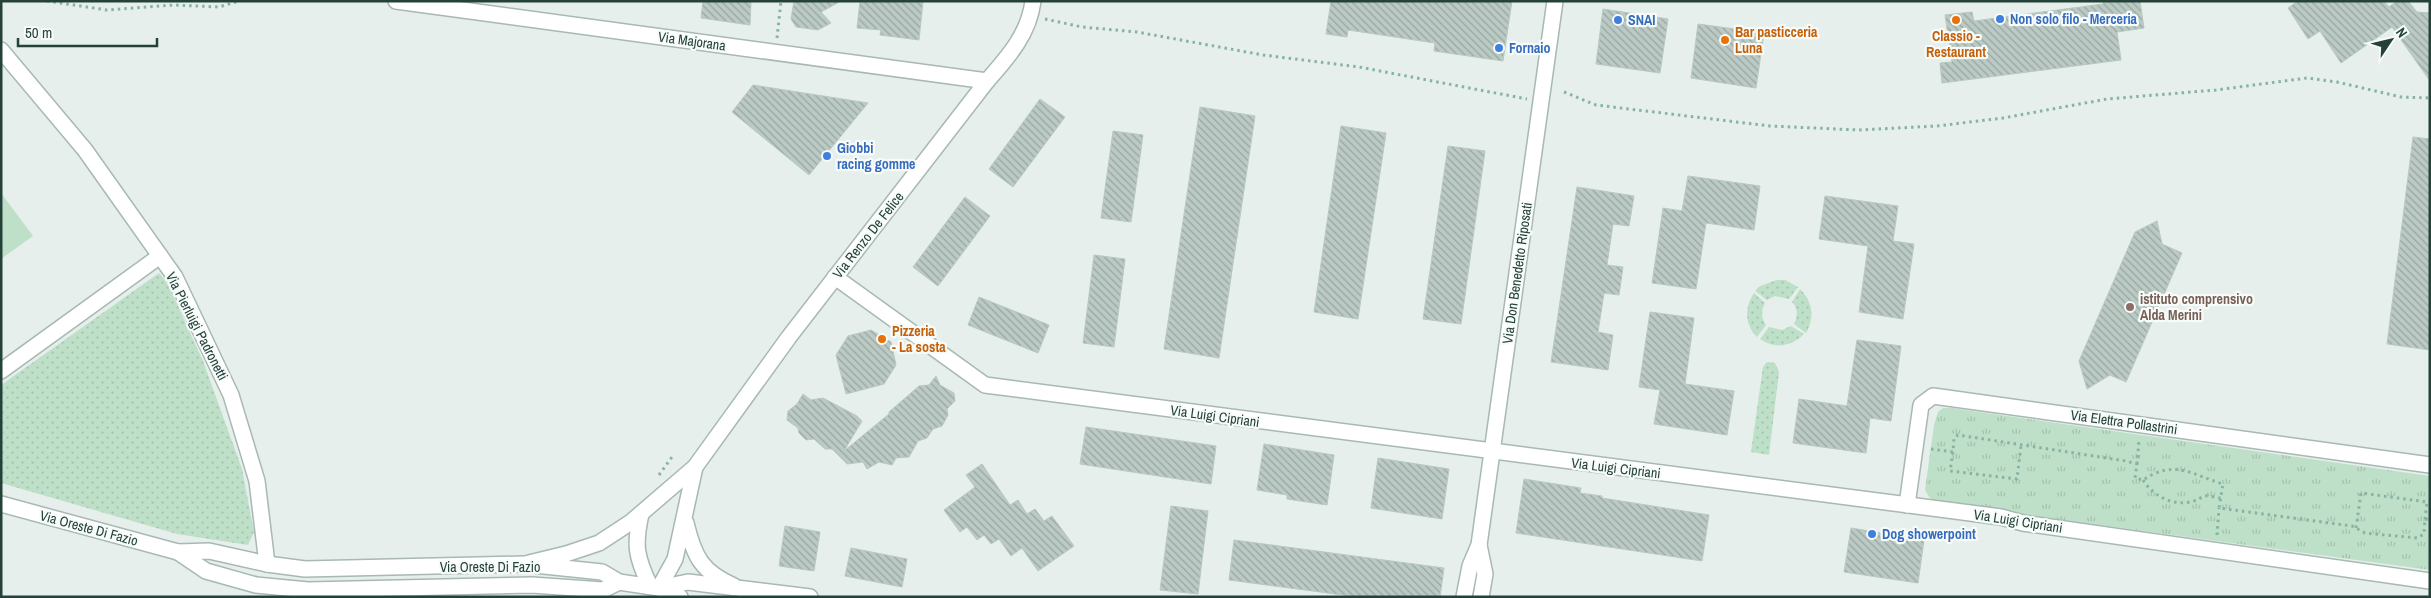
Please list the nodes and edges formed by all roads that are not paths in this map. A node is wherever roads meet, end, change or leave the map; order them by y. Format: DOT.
graph roads {
  1 [pos="396,1"];
  2 [pos="1556,1"];
  3 [pos="1032,8"];
  4 [pos="1,50"];
  5 [pos="987,81"];
  6 [pos="160,256"];
  7 [pos="836,277"];
  8 [pos="1,371"];
  9 [pos="1492,453"];
  10 [pos="2430,465"];
  11 [pos="694,467"];
  12 [pos="1,504"];
  13 [pos="1907,505"];
  14 [pos="641,514"];
  15 [pos="685,518"];
  16 [pos="1479,545"];
  17 [pos="178,552"];
  18 [pos="266,564"];
  19 [pos="525,564"];
  20 [pos="2430,580"];
  21 [pos="619,582"];
  22 [pos="654,587"];
  23 [pos="742,590"];
  24 [pos="680,597"];
  25 [pos="810,597"];
  26 [pos="1464,597"];
  27 [pos="1481,597"];
  1 -- 5 [label="street, Via Majorana"];
  2 -- 9 [label="street, Via Don Benedetto Riposati"];
  3 -- 5 [label="street, Via Renzo De Felice"];
  4 -- 6 [label="street, Via Pierluigi Padronetti"];
  5 -- 7 [label="street, Via Renzo De Felice"];
  6 -- 8 [label="street"];
  6 -- 18 [label="street, Via Pierluigi Padronetti"];
  7 -- 9 [label="street, Via Luigi Cipriani"];
  7 -- 11 [label="street, Via Renzo De Felice"];
  9 -- 13 [label="street, Via Luigi Cipriani"];
  9 -- 16 [label="street, Via Don Benedetto Riposati"];
  10 -- 13 [label="street, Via Elettra Pollastrini"];
  11 -- 14 [label="street, Via Renzo De Felice"];
  11 -- 15 [label="street"];
  12 -- 17 [label="street, Via Oreste Di Fazio"];
  13 -- 20 [label="street, Via Luigi Cipriani"];
  14 -- 19 [label="street, Via Renzo De Felice"];
  14 -- 22 [label="street"];
  15 -- 22 [label="street"];
  15 -- 23 [label="street"];
  16 -- 26 [label="street"];
  16 -- 27 [label="street"];
  17 -- 18 [label="street, Via Oreste Di Fazio"];
  17 -- 21 [label="street, Via Oreste Di Fazio"];
  18 -- 19 [label="street, Via Oreste Di Fazio"];
  19 -- 21 [label="street, Via Oreste Di Fazio"];
  21 -- 22 [label="street"];
  22 -- 23 [label="street"];
  22 -- 24 [label="street"];
  23 -- 25 [label="street"];
}
